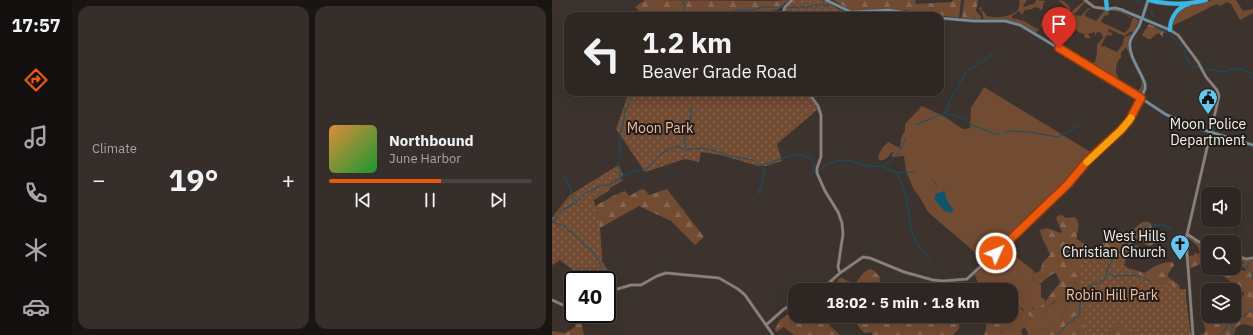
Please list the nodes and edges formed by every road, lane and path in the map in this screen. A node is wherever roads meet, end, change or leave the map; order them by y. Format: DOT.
graph roads {
  1 [pos="792,0"];
  2 [pos="826,0"];
  3 [pos="1085,0"];
  4 [pos="1106,0"];
  5 [pos="1149,0"];
  6 [pos="1157,0"];
  7 [pos="1198,0"];
  8 [pos="1206,0"];
  9 [pos="1209,0"];
  10 [pos="1107,9"];
  11 [pos="1122,10"];
  12 [pos="1145,11"];
  13 [pos="783,12"];
  14 [pos="851,12"];
  15 [pos="851,12"];
  16 [pos="902,12"];
  17 [pos="944,18"];
  18 [pos="1141,21"];
  19 [pos="1149,22"];
  20 [pos="1170,30"];
  21 [pos="811,96"];
  22 [pos="1141,98"];
  23 [pos="1211,131"];
  24 [pos="1253,145"];
  25 [pos="1187,234"];
  26 [pos="1201,243"];
  27 [pos="1241,257"];
  28 [pos="1253,258"];
  29 [pos="840,273"];
  30 [pos="829,283"];
  31 [pos="616,290"];
  32 [pos="552,300"];
  33 [pos="564,305"];
  34 [pos="788,307"];
  35 [pos="766,325"];
  36 [pos="774,335"];
  37 [pos="1193,335"];
  1 -- 13 [label="street"];
  2 -- 15 [label="main road"];
  3 -- 10 [label="street"];
  4 -- 10 [label="highway"];
  5 -- 8 [label="highway"];
  5 -- 12 [label="main road"];
  6 -- 7 [label="highway"];
  9 -- 20 [label="highway"];
  10 -- 11 [label="main road"];
  11 -- 18 [label="main road"];
  11 -- 18 [label="main road"];
  12 -- 18 [label="main road"];
  12 -- 19 [label="main road"];
  14 -- 16 [label="main road"];
  17 -- 22 [label="main road"];
  18 -- 19 [label="main road"];
  18 -- 19 [label="main road"];
  18 -- 22 [label="main road"];
  19 -- 20 [label="main road"];
  20 -- 23 [label="street"];
  21 -- 29 [label="street"];
  22 -- 23 [label="main road"];
  22 -- 29 [label="street"];
  23 -- 24 [label="main road"];
  23 -- 25 [label="street"];
  25 -- 26 [label="street"];
  25 -- 37 [label="street"];
  27 -- 28 [label="street"];
  29 -- 30 [label="street"];
  31 -- 35 [label="street"];
  32 -- 33 [label="street"];
  34 -- 35 [label="street"];
  35 -- 36 [label="street"];
}
